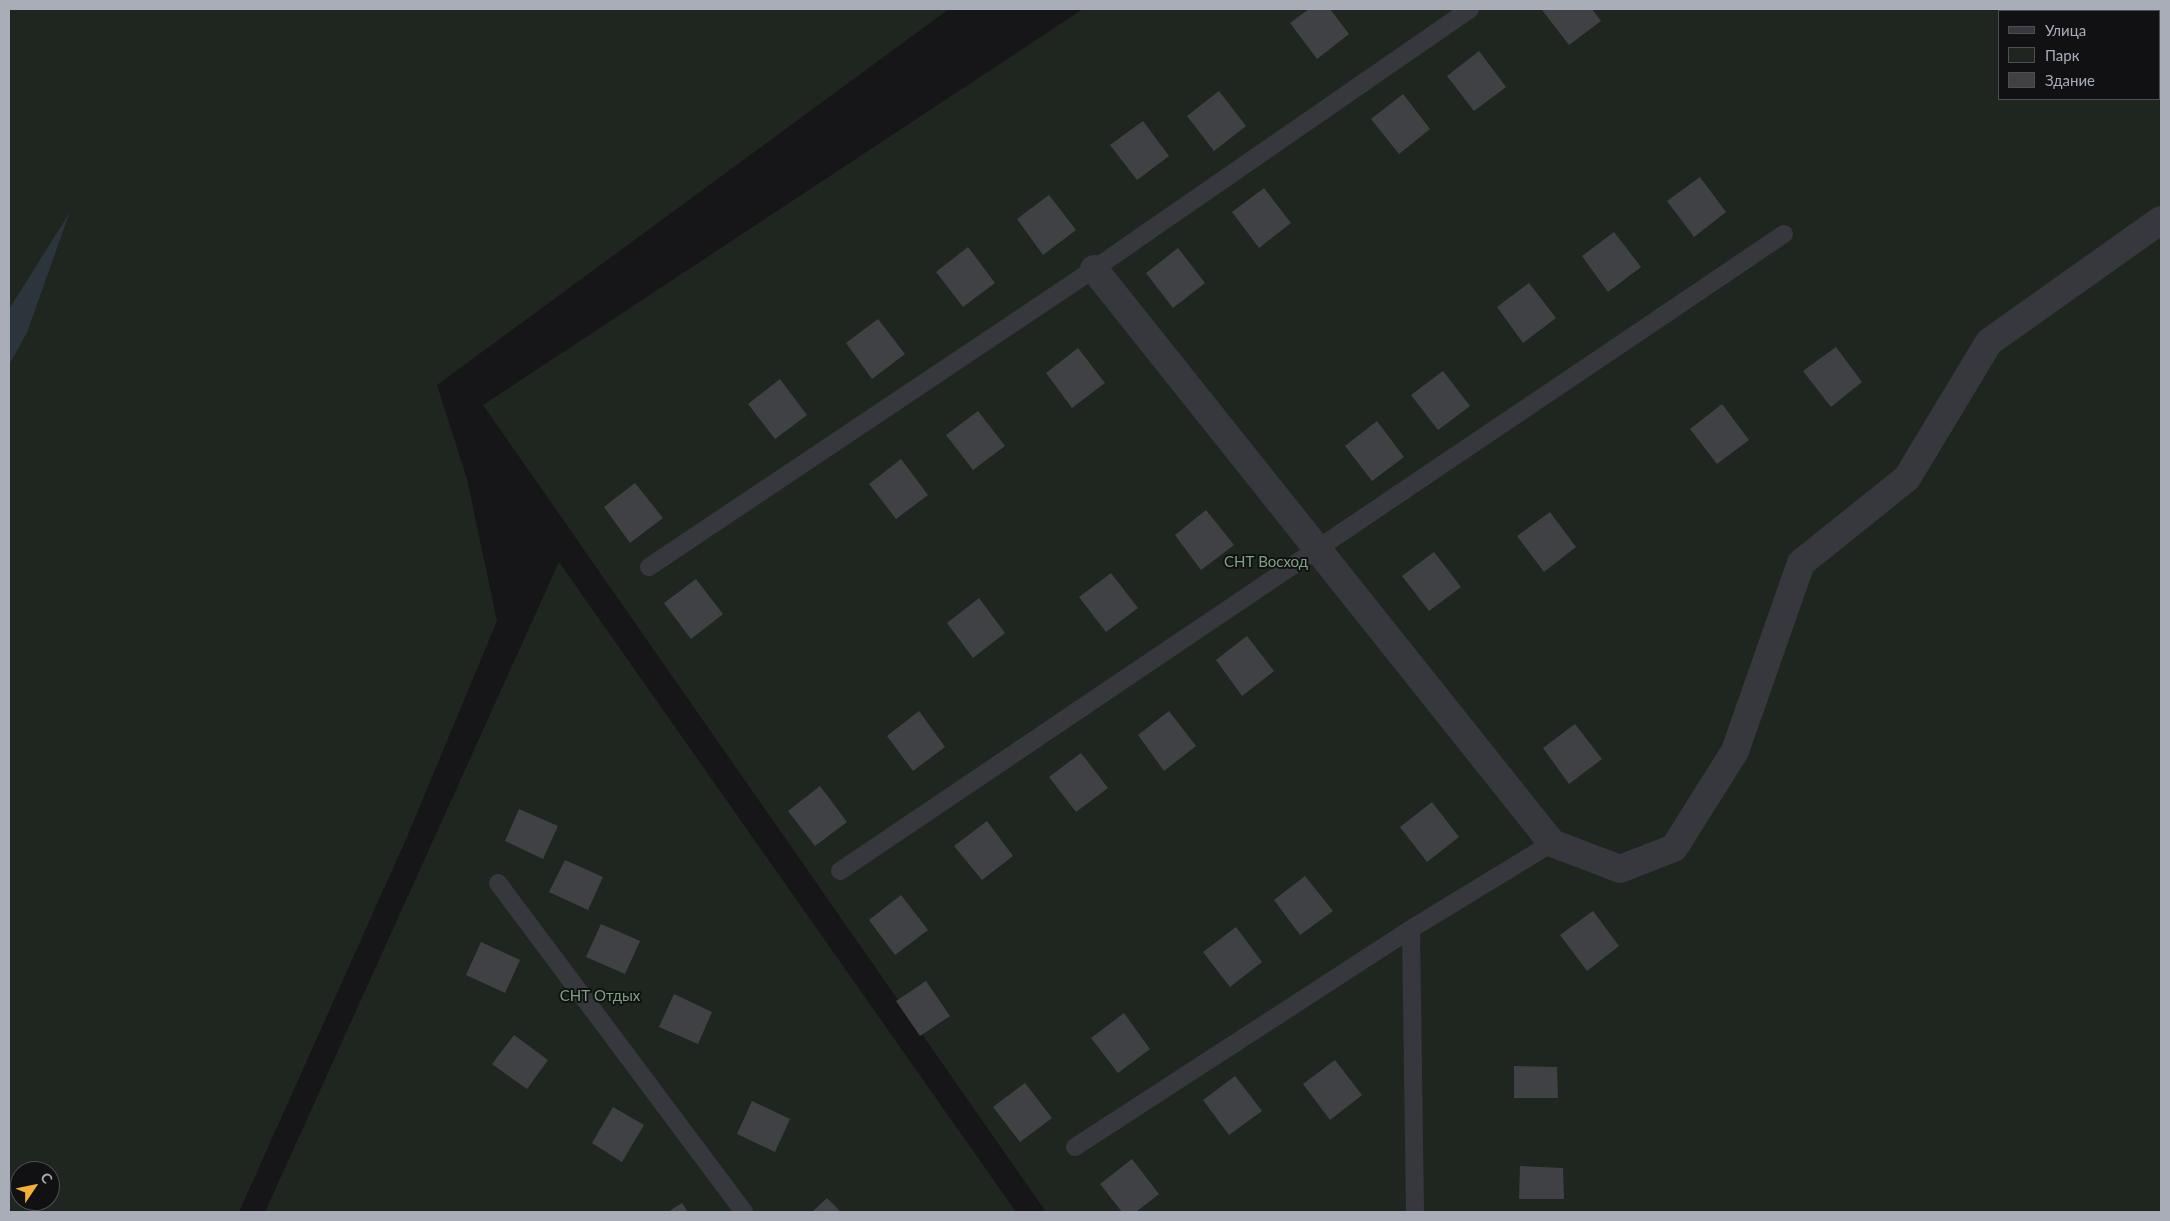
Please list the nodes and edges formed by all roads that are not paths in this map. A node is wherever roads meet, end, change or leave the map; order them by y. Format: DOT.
graph roads {
  1 [pos="1470,9"];
  2 [pos="2161,220"];
  3 [pos="1784,234"];
  4 [pos="1094,269"];
  5 [pos="1316,548"];
  6 [pos="648,567"];
  7 [pos="1552,843"];
  8 [pos="840,871"];
  9 [pos="498,883"];
  10 [pos="1411,929"];
  11 [pos="1074,1147"];
  12 [pos="744,1212"];
  13 [pos="1414,1212"];
  1 -- 4 [label="lane"];
  2 -- 7 [label="street"];
  3 -- 5 [label="lane"];
  4 -- 5 [label="street"];
  4 -- 6 [label="lane"];
  5 -- 7 [label="street"];
  5 -- 8 [label="lane"];
  7 -- 10 [label="lane"];
  9 -- 12 [label="lane"];
  10 -- 11 [label="lane"];
  10 -- 13 [label="lane"];
}
